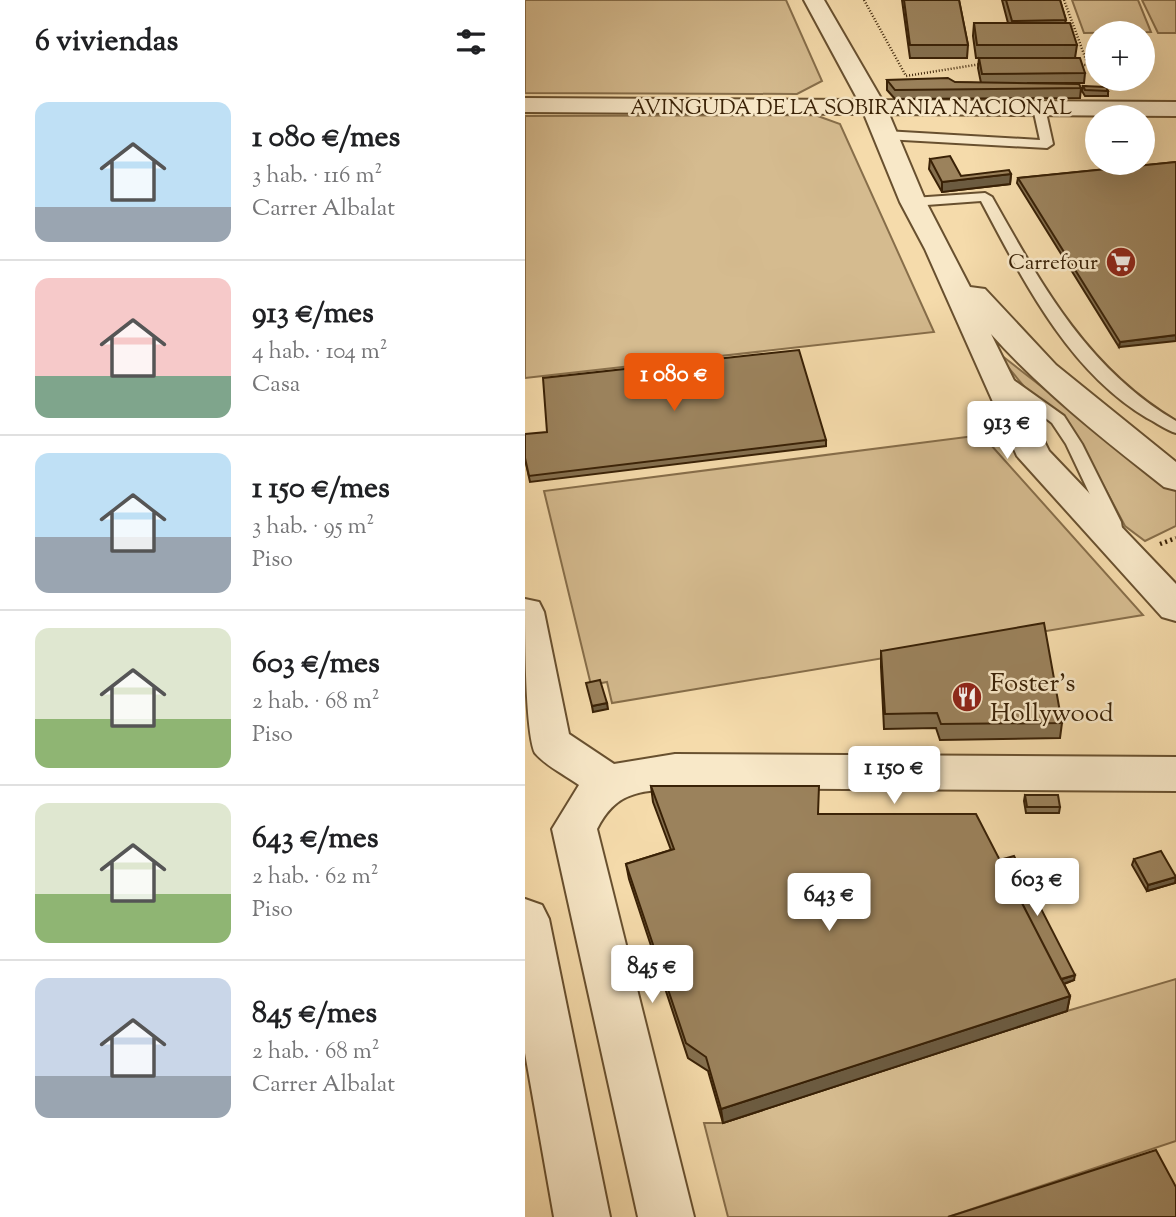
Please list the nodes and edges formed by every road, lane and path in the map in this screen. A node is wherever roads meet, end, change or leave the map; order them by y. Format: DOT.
graph roads {
  1 [pos="814,0"];
  2 [pos="864,0"];
  3 [pos="1064,0"];
  4 [pos="992,64"];
  5 [pos="1075,65"];
  6 [pos="525,105"];
  7 [pos="873,106"];
  8 [pos="1039,107"];
  9 [pos="1176,109"];
  10 [pos="885,135"];
  11 [pos="913,202"];
  12 [pos="939,249"];
  13 [pos="1176,428"];
  14 [pos="1176,479"];
  15 [pos="1176,608"];
  16 [pos="525,612"];
  17 [pos="1176,774"];
  18 [pos="607,782"];
  19 [pos="525,919"];
  20 [pos="582,1217"];
  21 [pos="666,1217"];
  1 -- 7 [label="street"];
  2 -- 4 [label="path"];
  3 -- 5 [label="path"];
  6 -- 7 [label="street, AVINGUDA DE LA SOBIRANIA NACIONAL"];
  7 -- 8 [label="street, AVINGUDA DE LA SOBIRANIA NACIONAL"];
  7 -- 10 [label="street"];
  8 -- 9 [label="street, AVINGUDA DE LA SOBIRANIA NACIONAL"];
  8 -- 10 [label="lane"];
  10 -- 11 [label="street"];
  11 -- 12 [label="street"];
  11 -- 13 [label="lane"];
  12 -- 14 [label="street"];
  12 -- 15 [label="street"];
  16 -- 18 [label="street"];
  17 -- 18 [label="street"];
  18 -- 21 [label="street"];
  19 -- 20 [label="street"];
}
